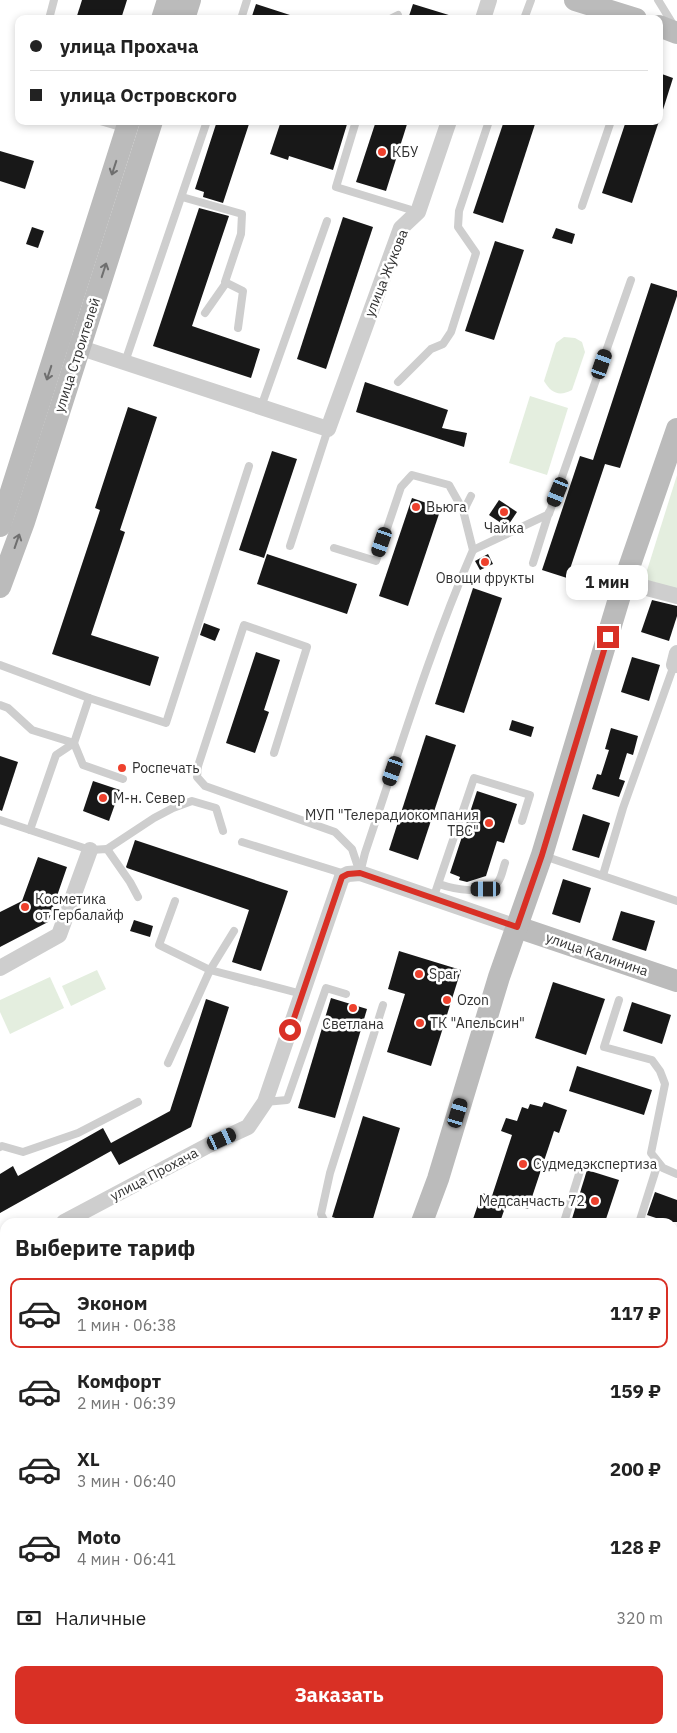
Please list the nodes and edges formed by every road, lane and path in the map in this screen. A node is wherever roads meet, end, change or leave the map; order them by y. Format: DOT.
graph roads {
  1 [pos="54,0"];
  2 [pos="168,0"];
  3 [pos="190,0"];
  4 [pos="247,0"];
  5 [pos="490,0"];
  6 [pos="531,0"];
  7 [pos="575,0"];
  8 [pos="658,0"];
  9 [pos="50,15"];
  10 [pos="163,15"];
  11 [pos="185,15"];
  12 [pos="242,15"];
  13 [pos="484,15"];
  14 [pos="525,15"];
  15 [pos="623,15"];
  16 [pos="663,27"];
  17 [pos="677,32"];
  18 [pos="119,125"];
  19 [pos="206,125"];
  20 [pos="355,125"];
  21 [pos="448,125"];
  22 [pos="488,125"];
  23 [pos="609,125"];
  24 [pos="138,129"];
  25 [pos="182,197"];
  26 [pos="582,206"];
  27 [pos="418,212"];
  28 [pos="327,221"];
  29 [pos="631,280"];
  30 [pos="226,283"];
  31 [pos="205,313"];
  32 [pos="238,328"];
  33 [pos="69,344"];
  34 [pos="125,362"];
  35 [pos="398,382"];
  36 [pos="261,407"];
  37 [pos="328,429"];
  38 [pos="677,429"];
  39 [pos="249,466"];
  40 [pos="471,496"];
  41 [pos="549,512"];
  42 [pos="464,513"];
  43 [pos="0,526"];
  44 [pos="290,546"];
  45 [pos="334,548"];
  46 [pos="474,550"];
  47 [pos="533,562"];
  48 [pos="624,582"];
  49 [pos="0,587"];
  50 [pos="677,596"];
  51 [pos="676,661"];
  52 [pos="0,665"];
  53 [pos="89,698"];
  54 [pos="0,705"];
  55 [pos="74,743"];
  56 [pos="274,753"];
  57 [pos="123,779"];
  58 [pos="0,820"];
  59 [pos="522,821"];
  60 [pos="30,830"];
  61 [pos="223,831"];
  62 [pos="242,842"];
  63 [pos="107,849"];
  64 [pos="90,850"];
  65 [pos="542,855"];
  66 [pos="505,863"];
  67 [pos="354,874"];
  68 [pos="603,875"];
  69 [pos="436,891"];
  70 [pos="138,897"];
  71 [pos="176,900"];
  72 [pos="677,901"];
  73 [pos="517,927"];
  74 [pos="234,931"];
  75 [pos="0,968"];
  76 [pos="210,970"];
  77 [pos="677,981"];
  78 [pos="302,994"];
  79 [pos="346,994"];
  80 [pos="619,1000"];
  81 [pos="384,1005"];
  82 [pos="168,1063"];
  83 [pos="138,1102"];
  84 [pos="266,1102"];
  85 [pos="0,1147"];
  86 [pos="658,1162"];
  87 [pos="580,1171"];
  88 [pos="677,1174"];
  89 [pos="72,1218"];
  90 [pos="323,1218"];
  91 [pos="423,1218"];
  92 [pos="565,1218"];
  93 [pos="641,1218"];
  1 -- 9 [label="lane"];
  2 -- 10 [label="street"];
  3 -- 11 [label="street"];
  4 -- 12 [label="lane"];
  5 -- 13 [label="street"];
  6 -- 14 [label="lane"];
  7 -- 15 [label="street"];
  8 -- 17 [label="lane"];
  16 -- 17 [label="street"];
  18 -- 24 [label="lane"];
  19 -- 25 [label="lane"];
  20 -- 27 [label="lane"];
  21 -- 27 [label="street, улица Жукова"];
  22 -- 35 [label="lane"];
  23 -- 26 [label="lane"];
  24 -- 33 [label="street, улица Строителей"];
  25 -- 30 [label="lane"];
  25 -- 34 [label="lane"];
  27 -- 37 [label="street, улица Жукова"];
  28 -- 36 [label="lane"];
  29 -- 41 [label="lane"];
  30 -- 31 [label="lane"];
  30 -- 32 [label="lane"];
  33 -- 34 [label="street"];
  33 -- 43 [label="street, улица Строителей, one-way"];
  49 -- 33 [label="street, улица Строителей, one-way"];
  34 -- 36 [label="street"];
  36 -- 37 [label="street"];
  37 -- 44 [label="lane"];
  38 -- 48 [label="street"];
  39 -- 53 [label="lane"];
  40 -- 42 [label="lane"];
  41 -- 46 [label="lane"];
  41 -- 47 [label="lane"];
  42 -- 45 [label="lane"];
  42 -- 46 [label="lane"];
  46 -- 67 [label="lane"];
  48 -- 50 [label="street"];
  48 -- 65 [label="street"];
  51 -- 68 [label="lane"];
  52 -- 53 [label="lane"];
  53 -- 55 [label="lane"];
  54 -- 55 [label="lane"];
  55 -- 57 [label="lane"];
  55 -- 60 [label="lane"];
  56 -- 67 [label="lane"];
  58 -- 60 [label="lane"];
  59 -- 69 [label="lane"];
  60 -- 64 [label="lane"];
  61 -- 63 [label="lane"];
  62 -- 67 [label="lane"];
  63 -- 64 [label="lane"];
  63 -- 70 [label="lane"];
  64 -- 75 [label="street"];
  65 -- 68 [label="lane"];
  65 -- 73 [label="street"];
  66 -- 69 [label="lane"];
  67 -- 69 [label="street"];
  67 -- 78 [label="street, улица Прохача"];
  68 -- 72 [label="lane"];
  69 -- 73 [label="street"];
  71 -- 76 [label="lane"];
  73 -- 77 [label="street, улица Калинина"];
  73 -- 91 [label="street"];
  74 -- 76 [label="lane"];
  76 -- 78 [label="lane"];
  76 -- 82 [label="lane"];
  78 -- 84 [label="street, улица Прохача"];
  79 -- 84 [label="lane"];
  80 -- 86 [label="lane"];
  81 -- 90 [label="lane"];
  83 -- 85 [label="lane"];
  84 -- 89 [label="street, улица Прохача"];
  86 -- 88 [label="lane"];
  86 -- 93 [label="lane"];
  87 -- 92 [label="lane"];
}
